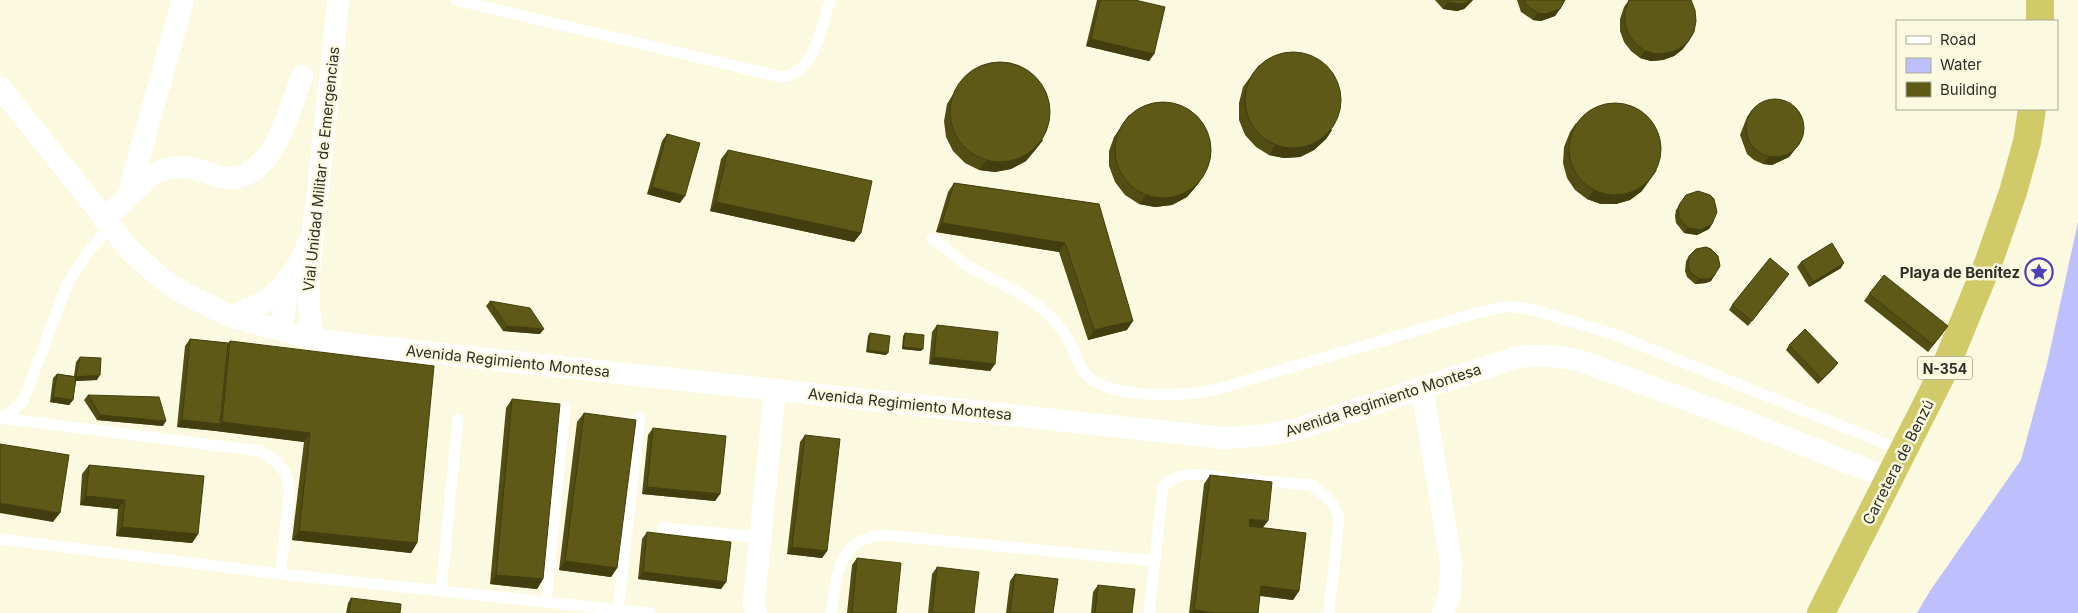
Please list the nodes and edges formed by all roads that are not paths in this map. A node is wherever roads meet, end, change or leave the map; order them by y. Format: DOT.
graph roads {
  1 [pos="183,0"];
  2 [pos="338,0"];
  3 [pos="456,0"];
  4 [pos="830,0"];
  5 [pos="2040,0"];
  6 [pos="2040,20"];
  7 [pos="302,76"];
  8 [pos="0,87"];
  9 [pos="2032,110"];
  10 [pos="128,196"];
  11 [pos="107,223"];
  12 [pos="314,223"];
  13 [pos="932,239"];
  14 [pos="288,279"];
  15 [pos="232,317"];
  16 [pos="282,330"];
  17 [pos="314,339"];
  18 [pos="1422,387"];
  19 [pos="775,390"];
  20 [pos="565,407"];
  21 [pos="640,417"];
  22 [pos="0,418"];
  23 [pos="458,419"];
  24 [pos="1904,451"];
  25 [pos="1890,480"];
  26 [pos="662,528"];
  27 [pos="760,537"];
  28 [pos="0,539"];
  29 [pos="1155,561"];
  30 [pos="280,574"];
  31 [pos="440,591"];
  32 [pos="546,602"];
  33 [pos="618,610"];
  34 [pos="650,613"];
  35 [pos="756,613"];
  36 [pos="830,613"];
  37 [pos="1149,613"];
  38 [pos="1329,613"];
  39 [pos="1443,613"];
  40 [pos="1821,613"];
  1 -- 10 [label="street"];
  2 -- 12 [label="street, Vial Unidad Militar de Emergencias"];
  3 -- 4 [label="lane"];
  5 -- 6 [label="highway"];
  7 -- 10 [label="street"];
  8 -- 11 [label="street, Avenida Regimiento Montesa"];
  9 -- 24 [label="highway, Carretera de Benzú / N-354"];
  10 -- 11 [label="street"];
  11 -- 15 [label="street, Avenida Regimiento Montesa"];
  11 -- 22 [label="lane"];
  12 -- 14 [label="street"];
  12 -- 17 [label="street, Vial Unidad Militar de Emergencias"];
  13 -- 24 [label="lane"];
  14 -- 15 [label="street"];
  14 -- 16 [label="street"];
  15 -- 16 [label="street, Avenida Regimiento Montesa"];
  16 -- 17 [label="street, Avenida Regimiento Montesa"];
  17 -- 19 [label="street, Avenida Regimiento Montesa"];
  18 -- 19 [label="street, Avenida Regimiento Montesa"];
  18 -- 25 [label="street, Avenida Regimiento Montesa"];
  18 -- 39 [label="street"];
  19 -- 27 [label="street"];
  20 -- 32 [label="lane"];
  21 -- 33 [label="lane"];
  22 -- 30 [label="lane"];
  23 -- 31 [label="lane"];
  24 -- 25 [label="highway, Carretera de Benzú / N-354"];
  25 -- 40 [label="highway, Carretera de Benzú / N-354"];
  26 -- 27 [label="lane"];
  27 -- 35 [label="street"];
  28 -- 30 [label="lane"];
  29 -- 36 [label="lane"];
  29 -- 37 [label="lane"];
  29 -- 38 [label="lane"];
  30 -- 31 [label="lane"];
  31 -- 32 [label="lane"];
  32 -- 33 [label="lane"];
  33 -- 34 [label="lane"];
}
